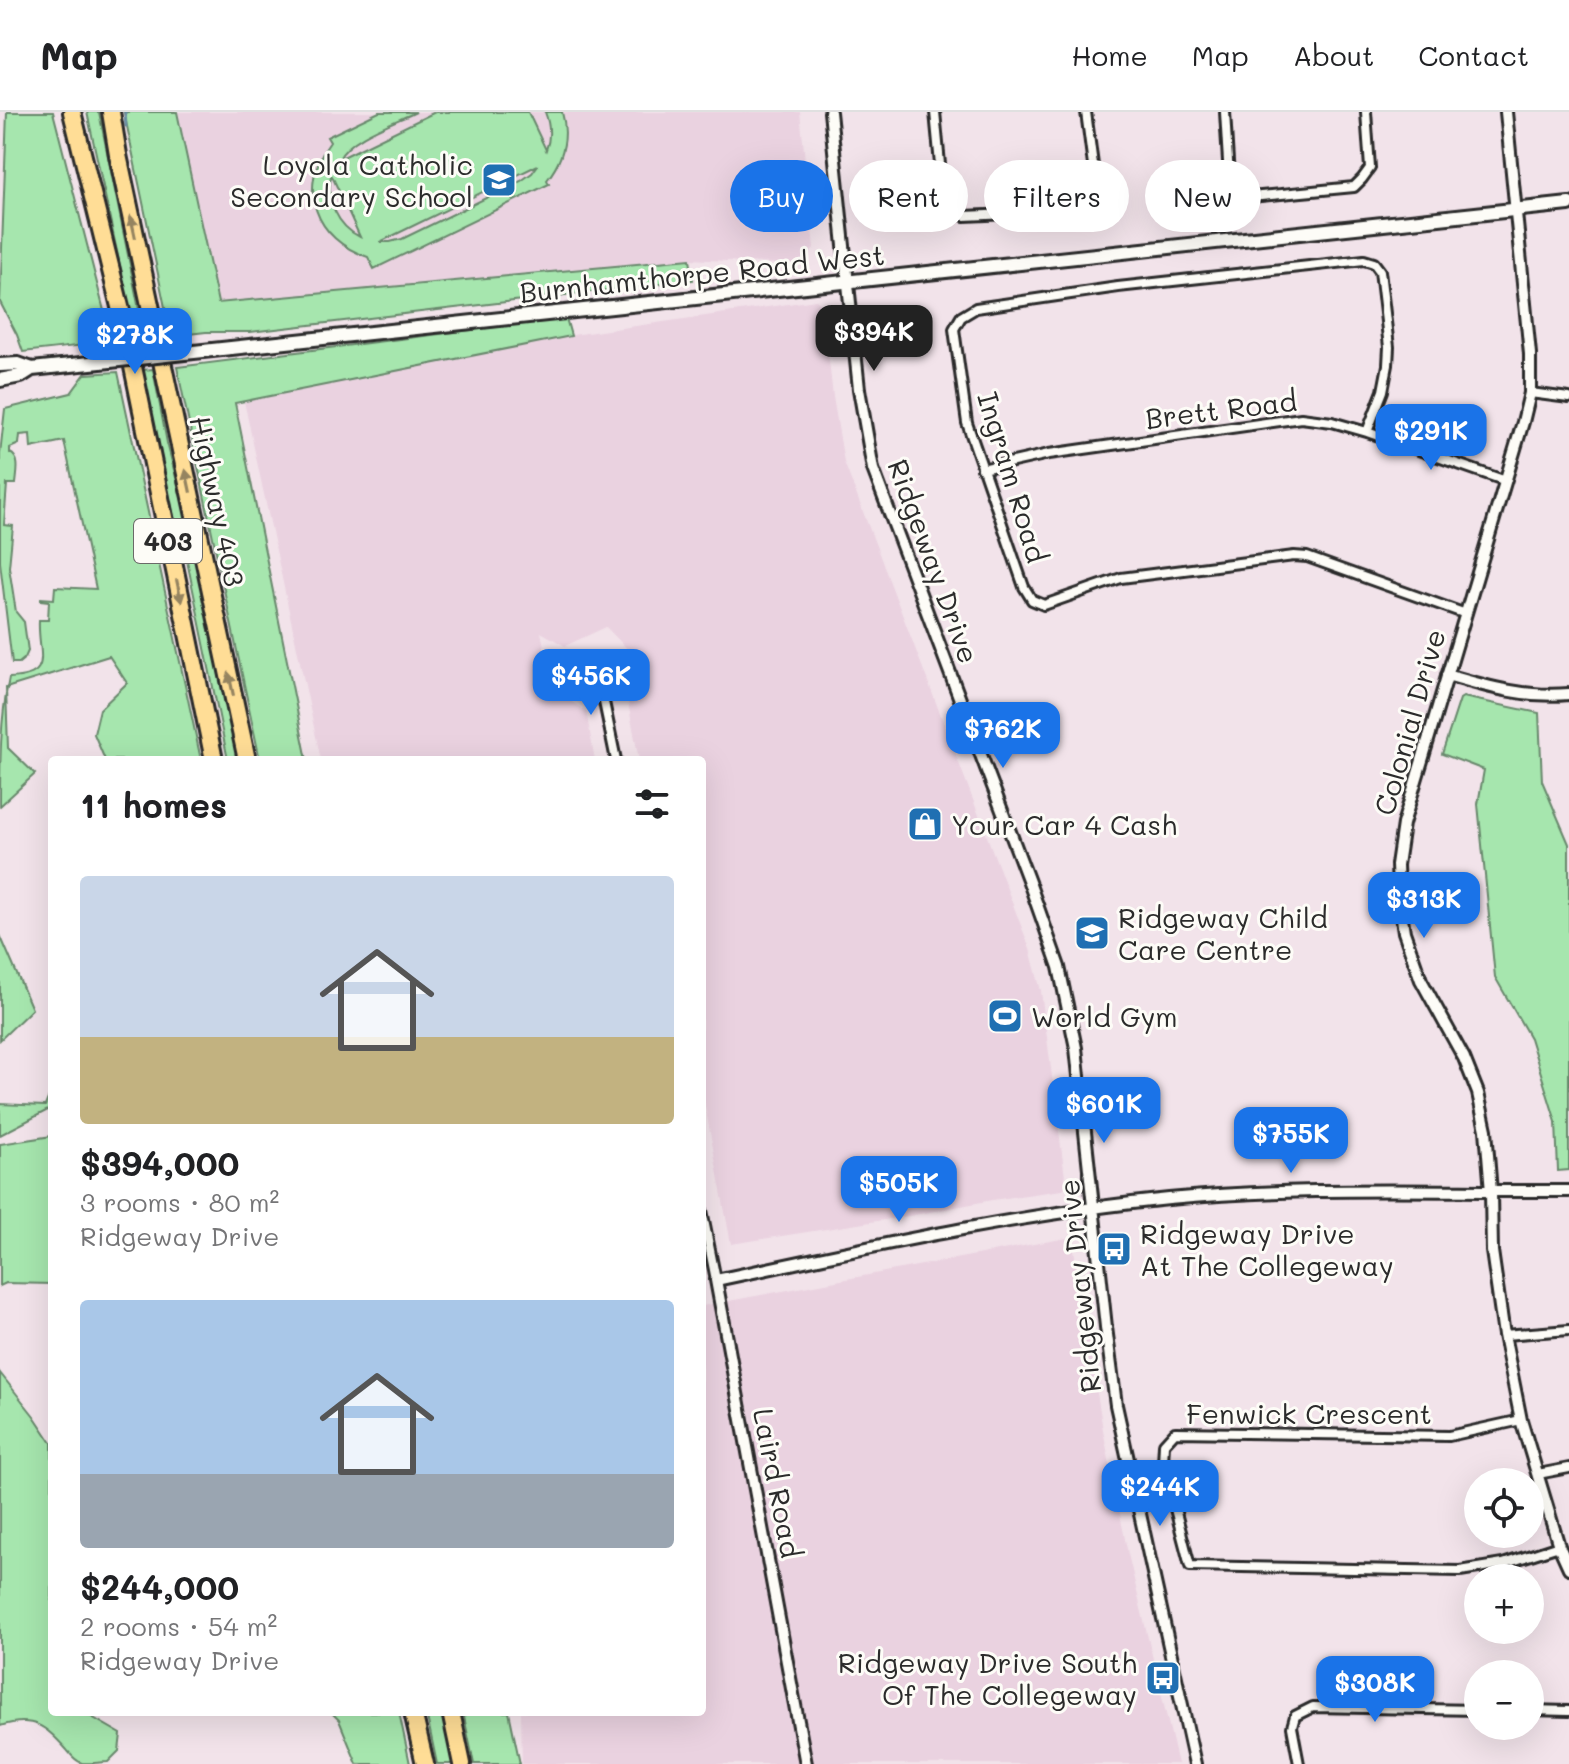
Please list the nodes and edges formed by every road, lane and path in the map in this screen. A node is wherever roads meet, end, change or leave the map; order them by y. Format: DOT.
graph roads {
  1 [pos="72,112"];
  2 [pos="82,112"];
  3 [pos="111,112"];
  4 [pos="830,112"];
  5 [pos="935,112"];
  6 [pos="1086,112"];
  7 [pos="1225,112"];
  8 [pos="1366,112"];
  9 [pos="1506,112"];
  10 [pos="78,133"];
  11 [pos="1569,204"];
  12 [pos="1515,210"];
  13 [pos="847,282"];
  14 [pos="0,365"];
  15 [pos="32,369"];
  16 [pos="0,380"];
  17 [pos="1530,393"];
  18 [pos="1569,398"];
  19 [pos="1367,432"];
  20 [pos="982,469"];
  21 [pos="1506,481"];
  22 [pos="1466,614"];
  23 [pos="597,668"];
  24 [pos="1447,675"];
  25 [pos="1569,694"];
  26 [pos="213,756"];
  27 [pos="246,756"];
  28 [pos="615,756"];
  29 [pos="1569,1191"];
  30 [pos="1491,1192"];
  31 [pos="1093,1209"];
  32 [pos="706,1230"];
  33 [pos="716,1280"];
  34 [pos="1569,1330"];
  35 [pos="1504,1335"];
  36 [pos="1521,1420"];
  37 [pos="1536,1468"];
  38 [pos="1569,1468"];
  39 [pos="1544,1473"];
  40 [pos="1544,1495"];
  41 [pos="1559,1546"];
  42 [pos="1569,1568"];
  43 [pos="1464,1710"];
  44 [pos="1544,1710"];
  45 [pos="1569,1711"];
  46 [pos="414,1716"];
  47 [pos="452,1716"];
  48 [pos="425,1764"];
  49 [pos="462,1764"];
  50 [pos="806,1764"];
  51 [pos="1195,1764"];
  52 [pos="1299,1764"];
  1 -- 10 [label="highway, Highway 403 / 403"];
  2 -- 10 [label="highway"];
  27 -- 3 [label="highway, Highway 403 / 403, one-way"];
  4 -- 13 [label="street, Ridgeway Drive"];
  5 -- 6 [label="street"];
  7 -- 8 [label="street"];
  9 -- 12 [label="street, Colonial Drive"];
  10 -- 26 [label="highway, Highway 403 / 403, one-way"];
  11 -- 12 [label="main road, Burnhamthorpe Road West"];
  12 -- 13 [label="main road, Burnhamthorpe Road West"];
  12 -- 17 [label="street, Colonial Drive"];
  13 -- 15 [label="main road, Burnhamthorpe Road West, bridge"];
  13 -- 31 [label="street, Ridgeway Drive"];
  14 -- 15 [label="main road, Burnhamthorpe Road West"];
  15 -- 16 [label="main road, Burnhamthorpe Road West"];
  17 -- 18 [label="street"];
  17 -- 21 [label="street, Colonial Drive"];
  19 -- 20 [label="street, Brett Road"];
  19 -- 20 [label="street, Ingram Road"];
  19 -- 21 [label="street, Brett Road"];
  20 -- 22 [label="street, Ingram Road"];
  21 -- 22 [label="street, Colonial Drive"];
  22 -- 24 [label="street, Colonial Drive"];
  23 -- 28 [label="street"];
  24 -- 25 [label="street"];
  24 -- 30 [label="street, Colonial Drive"];
  29 -- 30 [label="street"];
  30 -- 31 [label="street"];
  30 -- 35 [label="street, Colonial Drive"];
  31 -- 33 [label="street"];
  31 -- 51 [label="street, Ridgeway Drive"];
  32 -- 33 [label="street, Laird Road"];
  33 -- 50 [label="street, Laird Road"];
  34 -- 35 [label="street"];
  35 -- 36 [label="street, Colonial Drive"];
  36 -- 37 [label="street, Colonial Drive"];
  36 -- 41 [label="street, Fenwick Crescent"];
  38 -- 39 [label="street"];
  40 -- 41 [label="street, Colonial Drive"];
  41 -- 42 [label="street, Colonial Drive"];
  43 -- 52 [label="street"];
  44 -- 45 [label="street"];
  46 -- 48 [label="highway"];
  47 -- 49 [label="highway"];
}
